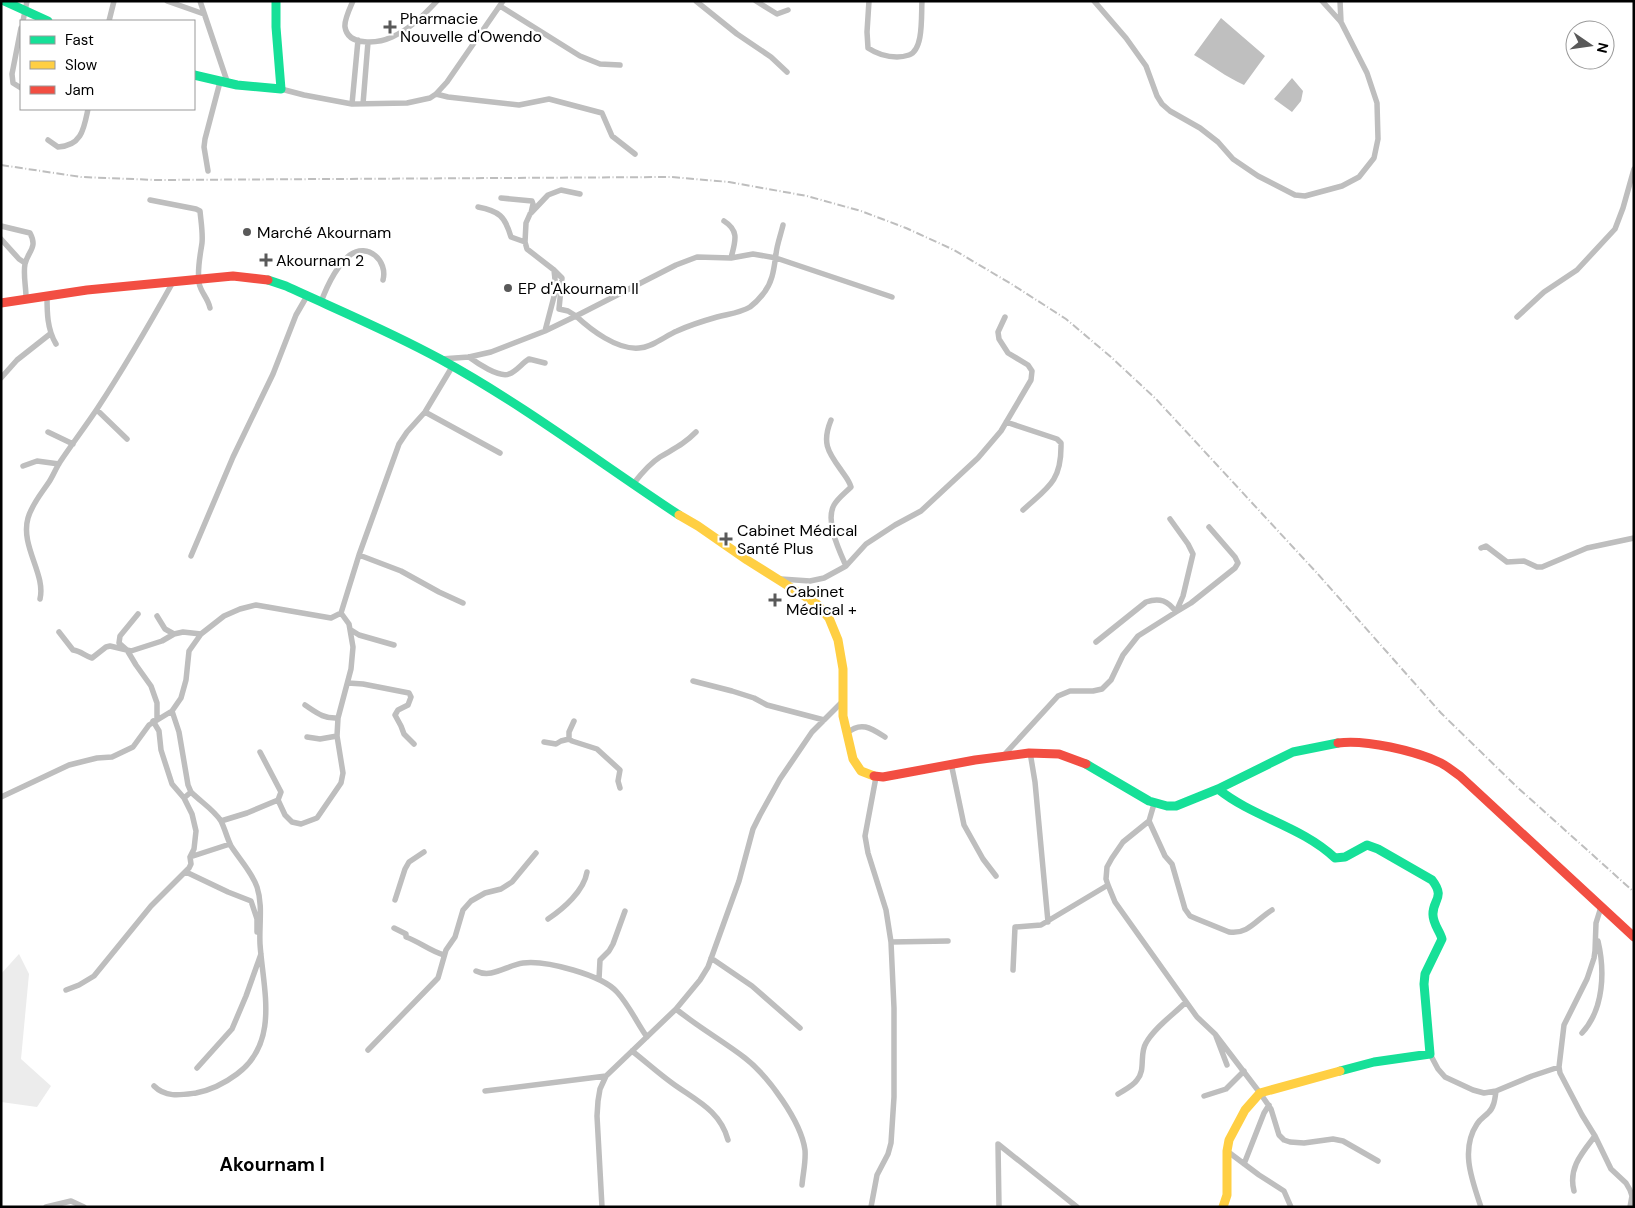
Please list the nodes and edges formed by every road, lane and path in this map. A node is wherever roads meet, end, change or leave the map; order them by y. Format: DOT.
graph roads {
  1 [pos="4,1"];
  2 [pos="27,1"];
  3 [pos="114,1"];
  4 [pos="168,1"];
  5 [pos="200,1"];
  6 [pos="276,1"];
  7 [pos="353,1"];
  8 [pos="437,1"];
  9 [pos="696,1"];
  10 [pos="756,1"];
  11 [pos="869,1"];
  12 [pos="922,1"];
  13 [pos="1094,1"];
  14 [pos="1322,1"];
  15 [pos="1340,1"];
  16 [pos="501,4"];
  17 [pos="788,10"];
  18 [pos="25,11"];
  19 [pos="204,14"];
  20 [pos="23,20"];
  21 [pos="46,20"];
  22 [pos="109,20"];
  23 [pos="1341,22"];
  24 [pos="20,33"];
  25 [pos="358,40"];
  26 [pos="368,42"];
  27 [pos="620,65"];
  28 [pos="787,72"];
  29 [pos="195,75"];
  30 [pos="224,83"];
  31 [pos="20,87"];
  32 [pos="280,89"];
  33 [pos="436,94"];
  34 [pos="352,104"];
  35 [pos="363,104"];
  36 [pos="88,110"];
  37 [pos="48,140"];
  38 [pos="635,154"];
  39 [pos="1634,169"];
  40 [pos="208,171"];
  41 [pos="580,194"];
  42 [pos="501,198"];
  43 [pos="150,200"];
  44 [pos="478,207"];
  45 [pos="530,214"];
  46 [pos="724,221"];
  47 [pos="784,225"];
  48 [pos="1,226"];
  49 [pos="1,239"];
  50 [pos="525,242"];
  51 [pos="731,258"];
  52 [pos="776,258"];
  53 [pos="25,263"];
  54 [pos="554,270"];
  55 [pos="198,280"];
  56 [pos="383,280"];
  57 [pos="173,282"];
  58 [pos="47,295"];
  59 [pos="307,296"];
  60 [pos="26,297"];
  61 [pos="892,297"];
  62 [pos="321,302"];
  63 [pos="1,303"];
  64 [pos="210,308"];
  65 [pos="576,316"];
  66 [pos="1005,317"];
  67 [pos="1517,317"];
  68 [pos="545,331"];
  69 [pos="50,334"];
  70 [pos="56,344"];
  71 [pos="469,357"];
  72 [pos="440,359"];
  73 [pos="545,363"];
  74 [pos="452,367"];
  75 [pos="1,378"];
  76 [pos="97,410"];
  77 [pos="425,412"];
  78 [pos="831,420"];
  79 [pos="1006,422"];
  80 [pos="48,432"];
  81 [pos="696,432"];
  82 [pos="127,439"];
  83 [pos="73,444"];
  84 [pos="500,453"];
  85 [pos="59,464"];
  86 [pos="23,466"];
  87 [pos="634,483"];
  88 [pos="1023,510"];
  89 [pos="1170,519"];
  90 [pos="1209,527"];
  91 [pos="1634,538"];
  92 [pos="1481,548"];
  93 [pos="359,555"];
  94 [pos="191,556"];
  95 [pos="846,566"];
  96 [pos="779,579"];
  97 [pos="40,599"];
  98 [pos="463,603"];
  99 [pos="1176,612"];
  100 [pos="341,613"];
  101 [pos="138,614"];
  102 [pos="157,616"];
  103 [pos="351,630"];
  104 [pos="59,632"];
  105 [pos="174,634"];
  106 [pos="201,634"];
  107 [pos="1096,642"];
  108 [pos="394,645"];
  109 [pos="127,650"];
  110 [pos="693,681"];
  111 [pos="348,683"];
  112 [pos="843,701"];
  113 [pos="305,705"];
  114 [pos="172,711"];
  115 [pos="338,718"];
  116 [pos="155,720"];
  117 [pos="824,720"];
  118 [pos="574,721"];
  119 [pos="846,732"];
  120 [pos="337,736"];
  121 [pos="307,737"];
  122 [pos="885,737"];
  123 [pos="570,738"];
  124 [pos="544,742"];
  125 [pos="414,744"];
  126 [pos="260,752"];
  127 [pos="1030,752"];
  128 [pos="1004,755"];
  129 [pos="951,763"];
  130 [pos="876,777"];
  131 [pos="620,788"];
  132 [pos="1218,789"];
  133 [pos="191,792"];
  134 [pos="1,797"];
  135 [pos="184,798"];
  136 [pos="278,800"];
  137 [pos="1154,804"];
  138 [pos="221,821"];
  139 [pos="1149,821"];
  140 [pos="230,844"];
  141 [pos="424,852"];
  142 [pos="536,853"];
  143 [pos="190,857"];
  144 [pos="186,872"];
  145 [pos="587,872"];
  146 [pos="996,876"];
  147 [pos="1108,885"];
  148 [pos="260,898"];
  149 [pos="395,900"];
  150 [pos="251,901"];
  151 [pos="1601,907"];
  152 [pos="1272,910"];
  153 [pos="625,911"];
  154 [pos="548,919"];
  155 [pos="1048,922"];
  156 [pos="394,928"];
  157 [pos="1596,934"];
  158 [pos="1634,937"];
  159 [pos="948,941"];
  160 [pos="891,942"];
  161 [pos="260,944"];
  162 [pos="261,952"];
  163 [pos="444,955"];
  164 [pos="712,958"];
  165 [pos="476,970"];
  166 [pos="1013,970"];
  167 [pos="599,979"];
  168 [pos="66,990"];
  169 [pos="1186,1002"];
  170 [pos="676,1009"];
  171 [pos="800,1028"];
  172 [pos="1582,1033"];
  173 [pos="1215,1034"];
  174 [pos="647,1037"];
  175 [pos="368,1050"];
  176 [pos="632,1051"];
  177 [pos="1430,1054"];
  178 [pos="1227,1066"];
  179 [pos="1559,1067"];
  180 [pos="197,1068"];
  181 [pos="1244,1071"];
  182 [pos="606,1076"];
  183 [pos="154,1086"];
  184 [pos="485,1091"];
  185 [pos="1496,1091"];
  186 [pos="1260,1093"];
  187 [pos="1118,1094"];
  188 [pos="1204,1096"];
  189 [pos="1269,1105"];
  190 [pos="1595,1136"];
  191 [pos="728,1140"];
  192 [pos="1227,1151"];
  193 [pos="1378,1161"];
  194 [pos="1244,1164"];
  195 [pos="802,1185"];
  196 [pos="1574,1191"];
  197 [pos="46,1207"];
  198 [pos="84,1207"];
  199 [pos="602,1207"];
  200 [pos="871,1207"];
  201 [pos="999,1207"];
  202 [pos="1077,1207"];
  203 [pos="1222,1207"];
  204 [pos="1291,1207"];
  205 [pos="1481,1207"];
  206 [pos="1630,1207"];
  1 -- 18 [label="street"];
  2 -- 18 [label="street"];
  3 -- 22 [label="street"];
  4 -- 19 [label="street"];
  5 -- 19 [label="street"];
  6 -- 32 [label="street"];
  7 -- 25 [label="street"];
  8 -- 26 [label="street"];
  9 -- 28 [label="street"];
  10 -- 17 [label="street"];
  11 -- 12 [label="street"];
  13 -- 23 [label="street"];
  14 -- 23 [label="street"];
  15 -- 23 [label="street"];
  16 -- 27 [label="street"];
  16 -- 33 [label="street"];
  18 -- 20 [label="street"];
  18 -- 21 [label="street"];
  19 -- 30 [label="street"];
  24 -- 31 [label="street"];
  25 -- 26 [label="street"];
  25 -- 34 [label="street"];
  26 -- 35 [label="street"];
  29 -- 30 [label="street"];
  30 -- 32 [label="street"];
  30 -- 40 [label="street"];
  32 -- 34 [label="street"];
  33 -- 35 [label="street"];
  33 -- 38 [label="street"];
  34 -- 35 [label="street"];
  36 -- 37 [label="street"];
  39 -- 67 [label="street"];
  41 -- 45 [label="street"];
  42 -- 45 [label="street"];
  43 -- 55 [label="street"];
  44 -- 50 [label="street"];
  45 -- 50 [label="street"];
  46 -- 51 [label="street"];
  47 -- 52 [label="street"];
  48 -- 53 [label="street"];
  49 -- 53 [label="street"];
  50 -- 54 [label="street"];
  51 -- 52 [label="street"];
  51 -- 65 [label="street"];
  52 -- 61 [label="street"];
  52 -- 65 [label="street"];
  53 -- 60 [label="street"];
  54 -- 65 [label="street"];
  54 -- 68 [label="street"];
  55 -- 57 [label="street"];
  55 -- 59 [label="street"];
  55 -- 64 [label="street"];
  56 -- 62 [label="street"];
  57 -- 58 [label="street"];
  57 -- 76 [label="street"];
  58 -- 60 [label="street"];
  58 -- 69 [label="street"];
  59 -- 62 [label="street"];
  59 -- 94 [label="street"];
  60 -- 63 [label="street"];
  62 -- 72 [label="street"];
  65 -- 68 [label="street"];
  66 -- 79 [label="street"];
  68 -- 71 [label="street"];
  69 -- 70 [label="street"];
  69 -- 75 [label="street"];
  71 -- 72 [label="street"];
  71 -- 73 [label="street"];
  72 -- 74 [label="street"];
  74 -- 77 [label="street"];
  74 -- 87 [label="street"];
  76 -- 82 [label="street"];
  76 -- 83 [label="street"];
  77 -- 84 [label="street"];
  77 -- 93 [label="street"];
  78 -- 95 [label="street"];
  79 -- 88 [label="street"];
  79 -- 95 [label="street"];
  80 -- 83 [label="street"];
  81 -- 87 [label="street"];
  83 -- 85 [label="street"];
  85 -- 86 [label="street"];
  85 -- 97 [label="street"];
  87 -- 96 [label="street"];
  89 -- 99 [label="street"];
  90 -- 99 [label="street"];
  91 -- 92 [label="street"];
  93 -- 98 [label="street"];
  93 -- 100 [label="street"];
  95 -- 96 [label="street"];
  96 -- 112 [label="street"];
  99 -- 107 [label="street"];
  99 -- 128 [label="street"];
  100 -- 103 [label="street"];
  100 -- 106 [label="street"];
  101 -- 109 [label="street"];
  102 -- 105 [label="street"];
  103 -- 108 [label="street"];
  103 -- 111 [label="street"];
  104 -- 109 [label="street"];
  105 -- 106 [label="street"];
  105 -- 109 [label="street"];
  106 -- 114 [label="street"];
  109 -- 116 [label="street"];
  110 -- 117 [label="street"];
  111 -- 115 [label="street"];
  111 -- 125 [label="street"];
  112 -- 117 [label="street"];
  112 -- 119 [label="street"];
  113 -- 115 [label="street"];
  114 -- 116 [label="street"];
  114 -- 133 [label="street"];
  115 -- 120 [label="street"];
  116 -- 134 [label="street"];
  116 -- 135 [label="street"];
  117 -- 164 [label="street"];
  118 -- 123 [label="street"];
  119 -- 122 [label="street"];
  119 -- 130 [label="street"];
  120 -- 121 [label="street"];
  120 -- 136 [label="street"];
  123 -- 124 [label="street"];
  123 -- 131 [label="street"];
  126 -- 136 [label="street"];
  127 -- 128 [label="street"];
  127 -- 137 [label="street"];
  127 -- 155 [label="street"];
  128 -- 129 [label="street"];
  129 -- 130 [label="street"];
  129 -- 146 [label="street"];
  130 -- 160 [label="street"];
  132 -- 137 [label="street"];
  132 -- 151 [label="street"];
  132 -- 177 [label="street"];
  133 -- 135 [label="street"];
  133 -- 138 [label="street"];
  135 -- 143 [label="street"];
  136 -- 138 [label="street"];
  137 -- 139 [label="street"];
  138 -- 140 [label="street"];
  139 -- 147 [label="street"];
  139 -- 152 [label="street"];
  140 -- 143 [label="street"];
  140 -- 148 [label="street"];
  141 -- 149 [label="street"];
  142 -- 163 [label="street"];
  143 -- 144 [label="street"];
  144 -- 150 [label="street"];
  144 -- 168 [label="street"];
  145 -- 154 [label="street"];
  147 -- 155 [label="street"];
  147 -- 169 [label="street"];
  148 -- 150 [label="street"];
  148 -- 161 [label="street"];
  150 -- 161 [label="street"];
  151 -- 157 [label="street"];
  151 -- 158 [label="street"];
  153 -- 167 [label="street"];
  155 -- 166 [label="street"];
  156 -- 163 [label="street"];
  157 -- 172 [label="street"];
  157 -- 179 [label="street"];
  159 -- 160 [label="street"];
  160 -- 200 [label="street"];
  161 -- 162 [label="street"];
  162 -- 180 [label="street"];
  162 -- 183 [label="street"];
  163 -- 175 [label="street"];
  164 -- 170 [label="street"];
  164 -- 171 [label="street"];
  165 -- 167 [label="street"];
  167 -- 174 [label="street"];
  169 -- 173 [label="street"];
  169 -- 187 [label="street"];
  170 -- 174 [label="street"];
  170 -- 195 [label="street"];
  173 -- 178 [label="street"];
  173 -- 181 [label="street"];
  174 -- 176 [label="street"];
  176 -- 182 [label="street"];
  176 -- 191 [label="street"];
  177 -- 185 [label="street"];
  177 -- 186 [label="street"];
  179 -- 185 [label="street"];
  179 -- 190 [label="street"];
  181 -- 186 [label="street"];
  181 -- 188 [label="street"];
  182 -- 184 [label="street"];
  182 -- 199 [label="street"];
  185 -- 205 [label="street"];
  186 -- 189 [label="street"];
  186 -- 192 [label="street"];
  189 -- 193 [label="street"];
  189 -- 194 [label="street"];
  190 -- 196 [label="street"];
  190 -- 206 [label="street"];
  192 -- 194 [label="street"];
  192 -- 203 [label="street"];
  194 -- 204 [label="street"];
  197 -- 198 [label="street"];
  201 -- 202 [label="street"];
}
